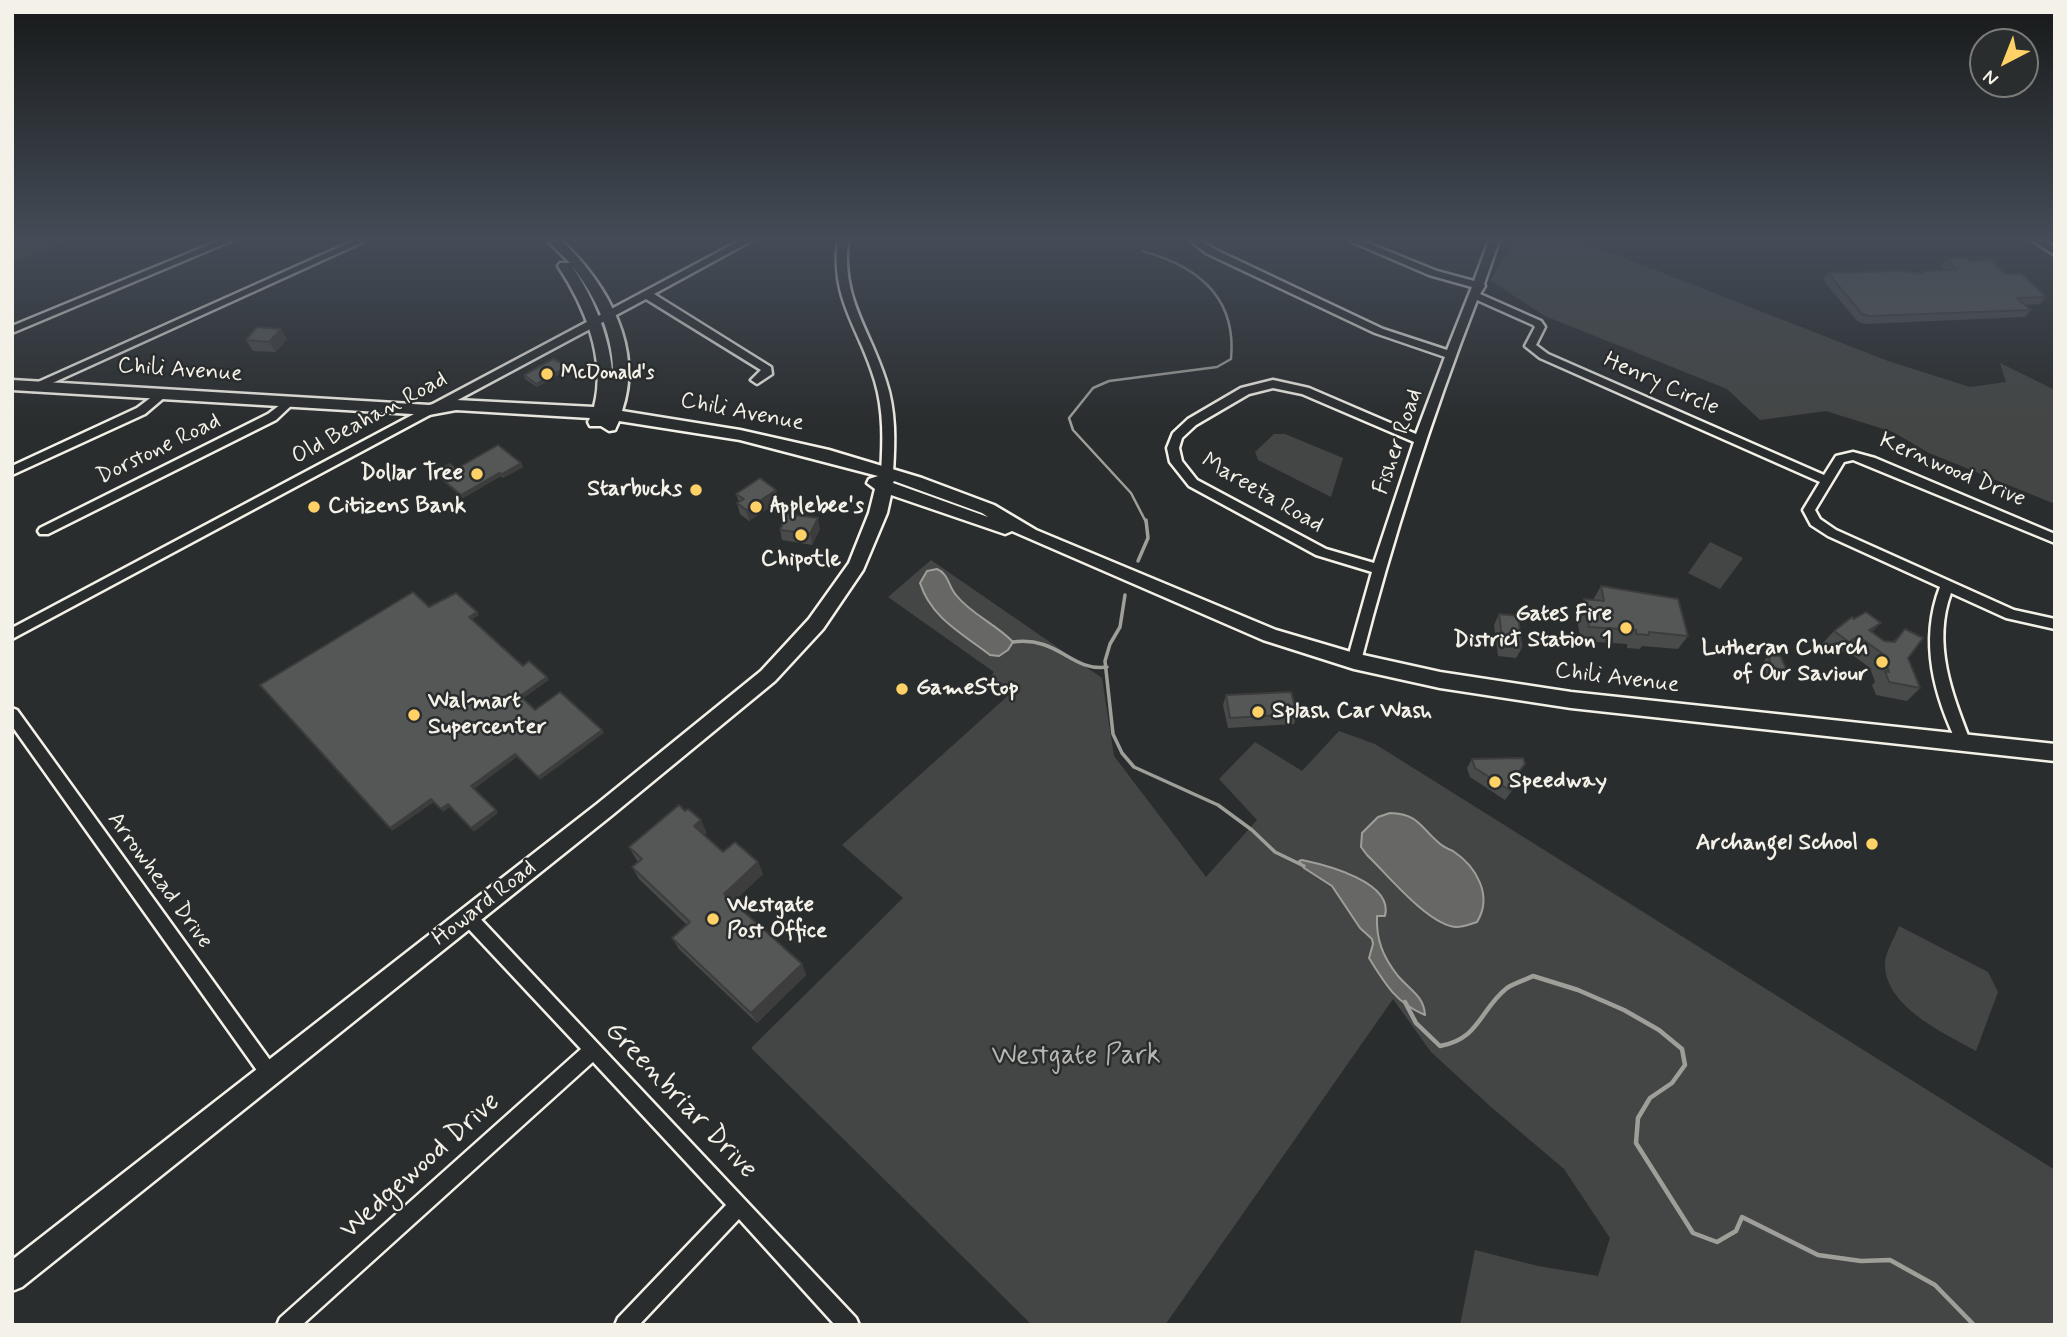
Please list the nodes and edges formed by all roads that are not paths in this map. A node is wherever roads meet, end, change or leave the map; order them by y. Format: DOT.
graph roads {
  1 [pos="76,303"];
  2 [pos="220,303"];
  3 [pos="586,303"];
  4 [pos="604,303"];
  5 [pos="627,303"];
  6 [pos="661,303"];
  7 [pos="848,303"];
  8 [pos="1321,303"];
  9 [pos="1473,303"];
  10 [pos="1501,303"];
  11 [pos="609,312"];
  12 [pos="594,320"];
  13 [pos="12,330"];
  14 [pos="1451,355"];
  15 [pos="622,379"];
  16 [pos="757,380"];
  17 [pos="12,385"];
  18 [pos="33,387"];
  19 [pos="161,394"];
  20 [pos="289,402"];
  21 [pos="429,410"];
  22 [pos="605,420"];
  23 [pos="672,424"];
  24 [pos="1422,441"];
  25 [pos="12,471"];
  26 [pos="885,479"];
  27 [pos="1825,480"];
  28 [pos="44,531"];
  29 [pos="2055,539"];
  30 [pos="1377,569"];
  31 [pos="1947,586"];
  32 [pos="2055,624"];
  33 [pos="12,634"];
  34 [pos="1354,661"];
  35 [pos="12,714"];
  36 [pos="1964,743"];
  37 [pos="2055,753"];
  38 [pos="468,917"];
  39 [pos="593,1050"];
  40 [pos="269,1073"];
  41 [pos="740,1205"];
  42 [pos="12,1277"];
  43 [pos="287,1325"];
  44 [pos="625,1325"];
  45 [pos="849,1325"];
  1 -- 13 [label="street"];
  2 -- 18 [label="street"];
  3 -- 12 [label="main road"];
  4 -- 11 [label="main road"];
  5 -- 11 [label="street, Old Beahan Road"];
  6 -- 16 [label="street"];
  7 -- 26 [label="street"];
  8 -- 14 [label="street"];
  9 -- 14 [label="street, Fisher Road"];
  10 -- 27 [label="street, Henry Circle"];
  11 -- 12 [label="street, Old Beahan Road"];
  11 -- 15 [label="main road"];
  12 -- 21 [label="street, Old Beahan Road"];
  12 -- 22 [label="main road"];
  14 -- 24 [label="street, Fisher Road"];
  15 -- 22 [label="main road"];
  15 -- 23 [label="main road"];
  17 -- 18 [label="main road, Chili Avenue"];
  18 -- 19 [label="main road, Chili Avenue"];
  19 -- 20 [label="main road, Chili Avenue"];
  19 -- 25 [label="street"];
  20 -- 21 [label="main road, Chili Avenue"];
  20 -- 28 [label="street, Dorstone Road"];
  21 -- 22 [label="main road, Chili Avenue"];
  21 -- 33 [label="street, Old Beahan Road"];
  22 -- 23 [label="main road, Chili Avenue"];
  22 -- 26 [label="main road, Chili Avenue"];
  23 -- 26 [label="main road, Chili Avenue"];
  24 -- 30 [label="street, Fisher Road"];
  24 -- 30 [label="street, Mareeta Road"];
  26 -- 34 [label="main road, Chili Avenue"];
  26 -- 38 [label="main road, Howard Road"];
  27 -- 29 [label="street, Kernwood Drive"];
  27 -- 31 [label="street, Kernwood Drive"];
  30 -- 34 [label="street, Fisher Road"];
  31 -- 32 [label="street, Kernwood Drive"];
  31 -- 36 [label="street"];
  34 -- 36 [label="main road, Chili Avenue"];
  35 -- 40 [label="street, Arrowhead Drive"];
  36 -- 37 [label="main road, Chili Avenue"];
  38 -- 39 [label="street, Greenbriar Drive"];
  38 -- 40 [label="main road, Howard Road"];
  39 -- 41 [label="street, Greenbriar Drive"];
  39 -- 43 [label="street, Wedgewood Drive"];
  40 -- 42 [label="main road, Howard Road"];
  41 -- 44 [label="street"];
  41 -- 45 [label="street, Greenbriar Drive"];
}
